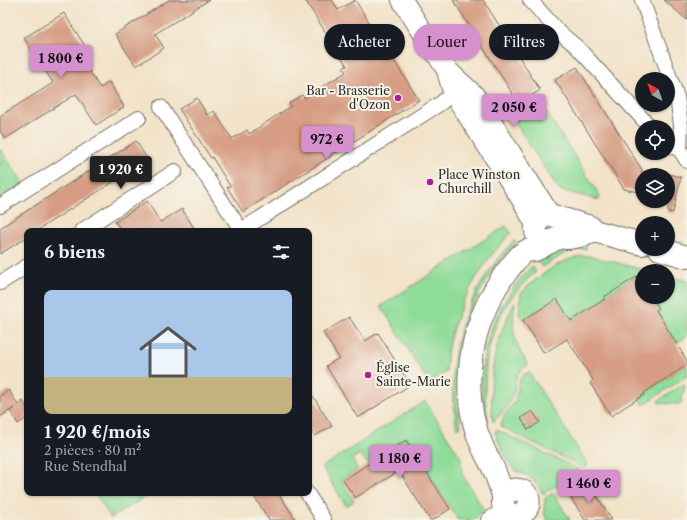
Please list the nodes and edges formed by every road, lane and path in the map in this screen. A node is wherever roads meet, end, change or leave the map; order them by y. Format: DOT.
graph roads {
  1 [pos="402,0"];
  2 [pos="530,0"];
  3 [pos="642,0"];
  4 [pos="458,88"];
  5 [pos="161,107"];
  6 [pos="139,118"];
  7 [pos="644,120"];
  8 [pos="678,152"];
  9 [pos="174,171"];
  10 [pos="0,206"];
  11 [pos="86,228"];
  12 [pos="238,228"];
  13 [pos="245,228"];
  14 [pos="548,228"];
  15 [pos="635,242"];
  16 [pos="675,253"];
  17 [pos="687,257"];
  18 [pos="24,268"];
  19 [pos="0,283"];
  20 [pos="309,496"];
  21 [pos="513,510"];
  22 [pos="324,520"];
  1 -- 4 [label="main road"];
  2 -- 7 [label="street"];
  3 -- 8 [label="street"];
  4 -- 13 [label="street"];
  4 -- 14 [label="main road"];
  5 -- 12 [label="street"];
  6 -- 10 [label="street"];
  9 -- 11 [label="street"];
  14 -- 15 [label="main road"];
  14 -- 21 [label="main road"];
  16 -- 17 [label="main road"];
  18 -- 19 [label="street"];
  20 -- 22 [label="street"];
}
